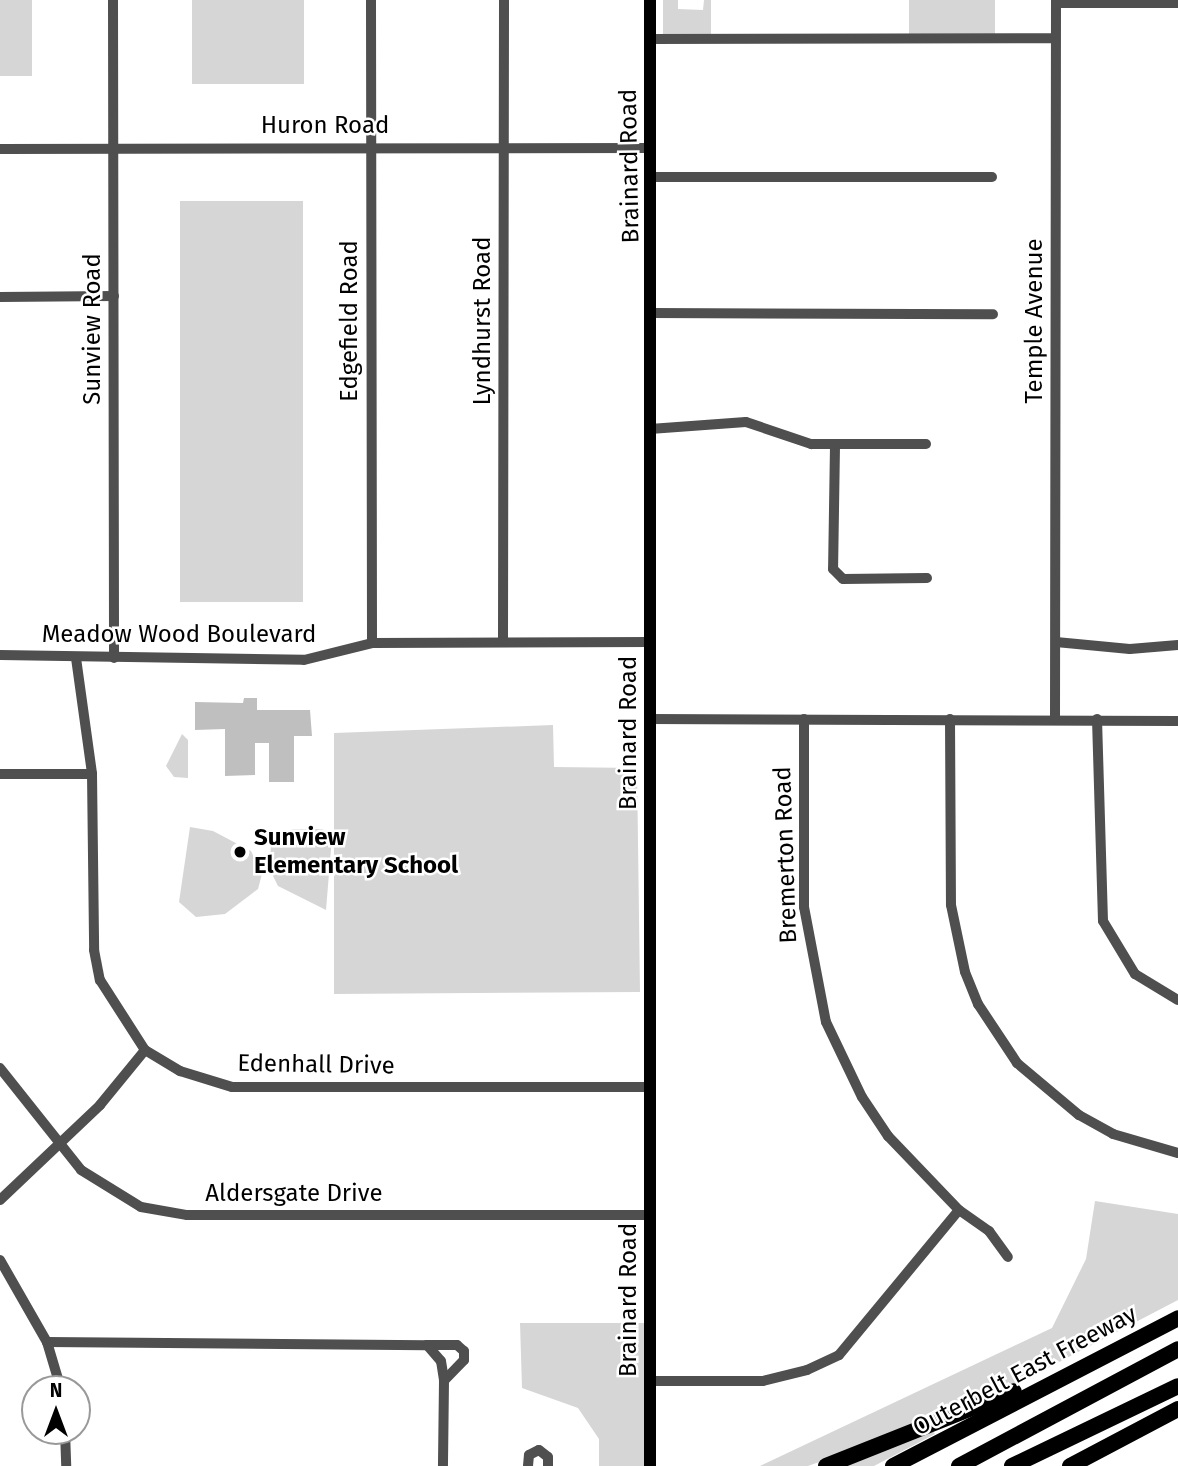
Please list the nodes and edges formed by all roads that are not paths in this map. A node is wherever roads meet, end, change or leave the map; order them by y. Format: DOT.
graph roads {
  1 [pos="113,0"];
  2 [pos="371,0"];
  3 [pos="504,0"];
  4 [pos="650,0"];
  5 [pos="1056,2"];
  6 [pos="1178,3"];
  7 [pos="1055,38"];
  8 [pos="650,39"];
  9 [pos="370,146"];
  10 [pos="504,148"];
  11 [pos="650,148"];
  12 [pos="0,149"];
  13 [pos="114,149"];
  14 [pos="652,177"];
  15 [pos="992,177"];
  16 [pos="114,296"];
  17 [pos="0,297"];
  18 [pos="652,313"];
  19 [pos="993,314"];
  20 [pos="650,429"];
  21 [pos="926,444"];
  22 [pos="835,446"];
  23 [pos="927,578"];
  24 [pos="503,642"];
  25 [pos="650,642"];
  26 [pos="1056,642"];
  27 [pos="372,643"];
  28 [pos="1178,645"];
  29 [pos="0,655"];
  30 [pos="76,658"];
  31 [pos="114,658"];
  32 [pos="650,719"];
  33 [pos="804,719"];
  34 [pos="950,719"];
  35 [pos="1055,719"];
  36 [pos="1097,719"];
  37 [pos="1178,721"];
  38 [pos="0,775"];
  39 [pos="92,775"];
  40 [pos="1178,1000"];
  41 [pos="145,1050"];
  42 [pos="0,1068"];
  43 [pos="650,1087"];
  44 [pos="60,1146"];
  45 [pos="1178,1153"];
  46 [pos="0,1200"];
  47 [pos="959,1210"];
  48 [pos="650,1215"];
  49 [pos="1008,1257"];
  50 [pos="0,1260"];
  51 [pos="1178,1318"];
  52 [pos="47,1342"];
  53 [pos="1119,1346"];
  54 [pos="434,1347"];
  55 [pos="1178,1349"];
  56 [pos="57,1375"];
  57 [pos="444,1381"];
  58 [pos="650,1381"];
  59 [pos="1178,1384"];
  60 [pos="1178,1409"];
  61 [pos="65,1445"];
  62 [pos="66,1466"];
  63 [pos="443,1466"];
  64 [pos="527,1466"];
  65 [pos="548,1466"];
  66 [pos="650,1466"];
  67 [pos="826,1466"];
  68 [pos="893,1466"];
  69 [pos="959,1466"];
  70 [pos="1012,1466"];
  71 [pos="1072,1466"];
  1 -- 13 [label="street, Sunview Road"];
  2 -- 9 [label="street, Edgefield Road"];
  3 -- 10 [label="street, Lyndhurst Road"];
  4 -- 8 [label="main road, Brainard Road"];
  5 -- 6 [label="street"];
  5 -- 7 [label="street, Temple Avenue"];
  7 -- 8 [label="street"];
  7 -- 26 [label="street, Temple Avenue"];
  8 -- 11 [label="main road, Brainard Road"];
  9 -- 10 [label="street, Huron Road"];
  9 -- 13 [label="street, Huron Road"];
  9 -- 27 [label="street, Edgefield Road"];
  10 -- 11 [label="street, Huron Road"];
  10 -- 24 [label="street, Lyndhurst Road"];
  11 -- 14 [label="main road, Brainard Road"];
  12 -- 13 [label="street, Huron Road"];
  13 -- 16 [label="street, Sunview Road"];
  14 -- 15 [label="street"];
  14 -- 18 [label="main road, Brainard Road"];
  16 -- 17 [label="street"];
  16 -- 31 [label="street, Sunview Road"];
  18 -- 19 [label="street"];
  18 -- 20 [label="main road, Brainard Road"];
  20 -- 22 [label="street"];
  20 -- 25 [label="main road, Brainard Road"];
  21 -- 22 [label="street"];
  22 -- 23 [label="street"];
  24 -- 25 [label="street, Meadow Wood Boulevard"];
  24 -- 27 [label="street, Meadow Wood Boulevard"];
  25 -- 32 [label="main road, Brainard Road"];
  26 -- 28 [label="street"];
  26 -- 35 [label="street, Temple Avenue"];
  27 -- 31 [label="street, Meadow Wood Boulevard"];
  29 -- 30 [label="street, Meadow Wood Boulevard"];
  30 -- 31 [label="street, Meadow Wood Boulevard"];
  30 -- 39 [label="street, Edenhall Drive"];
  32 -- 33 [label="street"];
  32 -- 43 [label="main road, Brainard Road"];
  33 -- 34 [label="street"];
  33 -- 47 [label="street, Bremerton Road"];
  34 -- 35 [label="street"];
  34 -- 45 [label="street"];
  35 -- 36 [label="street"];
  36 -- 37 [label="street"];
  36 -- 40 [label="street"];
  38 -- 39 [label="street"];
  39 -- 41 [label="street, Edenhall Drive"];
  41 -- 43 [label="street, Edenhall Drive"];
  41 -- 44 [label="street"];
  42 -- 44 [label="street, Aldersgate Drive"];
  43 -- 48 [label="main road, Brainard Road"];
  44 -- 46 [label="street"];
  44 -- 48 [label="street, Aldersgate Drive"];
  47 -- 49 [label="street, Bremerton Road"];
  47 -- 58 [label="street"];
  48 -- 58 [label="main road, Brainard Road"];
  50 -- 52 [label="street"];
  51 -- 53 [label="highway, Outerbelt East Freeway"];
  52 -- 54 [label="street"];
  52 -- 56 [label="street"];
  53 -- 67 [label="highway"];
  53 -- 68 [label="highway, Outerbelt East Freeway"];
  54 -- 57 [label="street"];
  54 -- 57 [label="street"];
  55 -- 69 [label="highway"];
  57 -- 63 [label="street"];
  58 -- 66 [label="main road, Brainard Road"];
  59 -- 70 [label="highway"];
  60 -- 71 [label="highway"];
  61 -- 62 [label="street"];
  64 -- 65 [label="street"];
}
